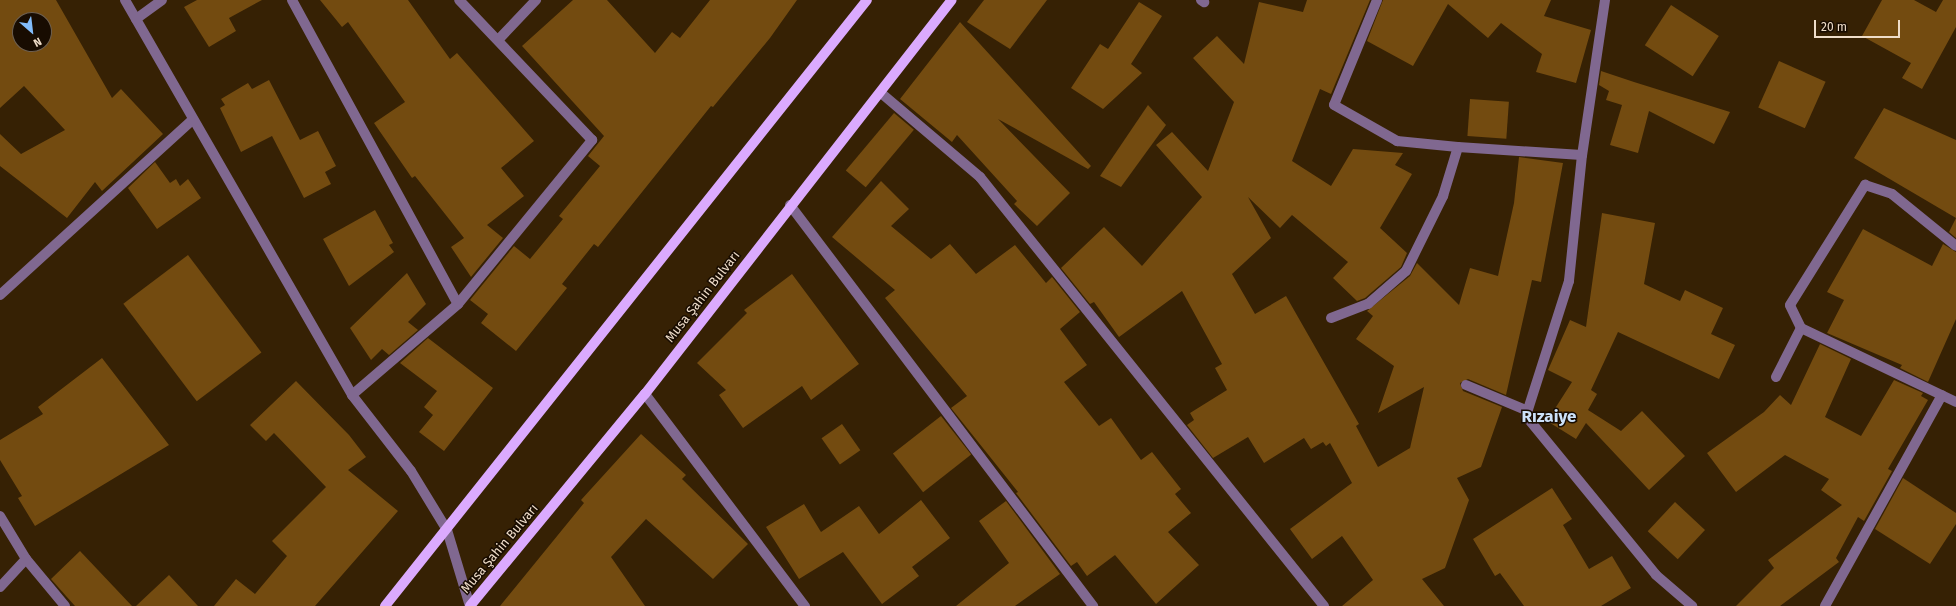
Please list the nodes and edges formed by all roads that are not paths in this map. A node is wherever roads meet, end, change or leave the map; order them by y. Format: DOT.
graph roads {
  1 [pos="125,0"];
  2 [pos="162,0"];
  3 [pos="292,0"];
  4 [pos="459,0"];
  5 [pos="536,0"];
  6 [pos="867,0"];
  7 [pos="952,0"];
  8 [pos="1377,0"];
  9 [pos="1605,0"];
  10 [pos="136,19"];
  11 [pos="499,39"];
  12 [pos="881,93"];
  13 [pos="192,120"];
  14 [pos="1458,147"];
  15 [pos="1582,155"];
  16 [pos="790,204"];
  17 [pos="1956,246"];
  18 [pos="0,295"];
  19 [pos="458,304"];
  20 [pos="1331,318"];
  21 [pos="1801,328"];
  22 [pos="1776,377"];
  23 [pos="1466,385"];
  24 [pos="645,394"];
  25 [pos="1942,394"];
  26 [pos="352,395"];
  27 [pos="1956,402"];
  28 [pos="1528,411"];
  29 [pos="0,516"];
  30 [pos="447,530"];
  31 [pos="26,559"];
  32 [pos="0,587"];
  33 [pos="66,606"];
  34 [pos="385,606"];
  35 [pos="470,606"];
  36 [pos="805,606"];
  37 [pos="1093,606"];
  38 [pos="1324,606"];
  39 [pos="1692,606"];
  40 [pos="1825,606"];
  1 -- 10 [label="street"];
  2 -- 10 [label="street"];
  3 -- 19 [label="street"];
  4 -- 11 [label="street"];
  5 -- 11 [label="street"];
  6 -- 30 [label="main road"];
  7 -- 12 [label="main road, Musa Şahin Bulvarı"];
  8 -- 14 [label="street"];
  9 -- 15 [label="street"];
  10 -- 13 [label="street"];
  11 -- 19 [label="street"];
  12 -- 16 [label="main road, Musa Şahin Bulvarı"];
  12 -- 38 [label="street"];
  13 -- 18 [label="street"];
  13 -- 26 [label="street"];
  14 -- 15 [label="street"];
  14 -- 20 [label="street"];
  15 -- 28 [label="street"];
  16 -- 24 [label="main road, Musa Şahin Bulvarı"];
  16 -- 37 [label="street"];
  17 -- 21 [label="street"];
  19 -- 26 [label="street"];
  21 -- 22 [label="street"];
  21 -- 25 [label="street"];
  23 -- 28 [label="street"];
  24 -- 35 [label="main road, Musa Şahin Bulvarı"];
  24 -- 36 [label="street"];
  25 -- 27 [label="street"];
  25 -- 40 [label="street"];
  26 -- 30 [label="street"];
  28 -- 39 [label="street"];
  29 -- 31 [label="street"];
  30 -- 34 [label="main road"];
  30 -- 35 [label="street"];
  31 -- 32 [label="street"];
  31 -- 33 [label="street"];
}
